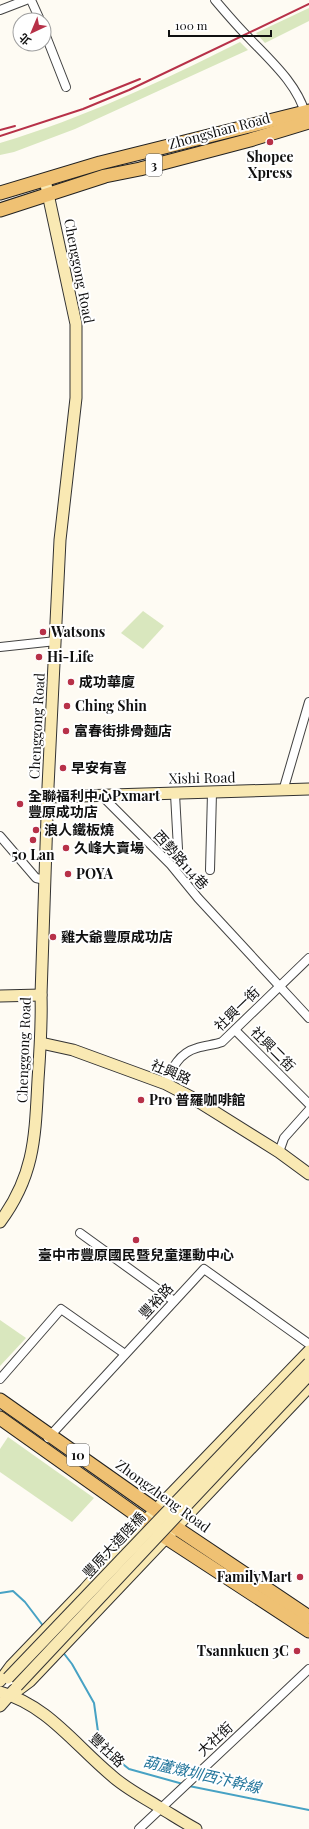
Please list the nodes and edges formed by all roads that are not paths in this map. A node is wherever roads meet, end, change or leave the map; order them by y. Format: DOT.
graph roads {
  1 [pos="26,0"];
  2 [pos="30,0"];
  3 [pos="215,0"];
  4 [pos="0,10"];
  5 [pos="36,12"];
  6 [pos="52,51"];
  7 [pos="66,87"];
  8 [pos="308,117"];
  9 [pos="47,187"];
  10 [pos="0,193"];
  11 [pos="0,210"];
  12 [pos="56,641"];
  13 [pos="0,647"];
  14 [pos="309,702"];
  15 [pos="309,789"];
  16 [pos="283,791"];
  17 [pos="212,793"];
  18 [pos="175,794"];
  19 [pos="102,796"];
  20 [pos="48,797"];
  21 [pos="0,836"];
  22 [pos="178,849"];
  23 [pos="210,870"];
  24 [pos="45,880"];
  25 [pos="309,958"];
  26 [pos="279,987"];
  27 [pos="41,995"];
  28 [pos="0,996"];
  29 [pos="309,1018"];
  30 [pos="235,1030"];
  31 [pos="41,1043"];
  32 [pos="166,1084"];
  33 [pos="309,1104"];
  34 [pos="309,1110"];
  35 [pos="279,1152"];
  36 [pos="309,1174"];
  37 [pos="0,1222"];
  38 [pos="80,1233"];
  39 [pos="174,1301"];
  40 [pos="309,1344"];
  41 [pos="309,1350"];
  42 [pos="125,1354"];
  43 [pos="309,1363"];
  44 [pos="309,1375"];
  45 [pos="0,1379"];
  46 [pos="309,1387"];
  47 [pos="0,1400"];
  48 [pos="0,1418"];
  49 [pos="51,1435"];
  50 [pos="41,1447"];
  51 [pos="156,1510"];
  52 [pos="145,1521"];
  53 [pos="175,1527"];
  54 [pos="165,1537"];
  55 [pos="309,1617"];
  56 [pos="309,1631"];
  57 [pos="309,1669"];
  58 [pos="3,1681"];
  59 [pos="9,1691"];
  60 [pos="0,1706"];
  61 [pos="160,1807"];
  62 [pos="139,1829"];
  63 [pos="196,1829"];
  1 -- 4 [label="street"];
  2 -- 5 [label="street"];
  3 -- 8 [label="street"];
  6 -- 7 [label="street"];
  8 -- 9 [label="main road, Zhongshan Road / 3"];
  9 -- 10 [label="main road, Zhongshan Road / 3"];
  9 -- 11 [label="main road, Zhongshan Road / 3"];
  9 -- 12 [label="street, Chenggong Road"];
  12 -- 13 [label="street"];
  12 -- 20 [label="street, Chenggong Road"];
  14 -- 16 [label="street"];
  15 -- 16 [label="street, Xishi Road"];
  16 -- 17 [label="street, Xishi Road"];
  17 -- 18 [label="street, Xishi Road"];
  17 -- 23 [label="street"];
  18 -- 19 [label="street, Xishi Road"];
  18 -- 22 [label="street"];
  19 -- 20 [label="street, Xishi Road"];
  19 -- 26 [label="street, 西勢路114巷"];
  20 -- 24 [label="street, Chenggong Road"];
  21 -- 24 [label="street"];
  24 -- 27 [label="street, Chenggong Road"];
  25 -- 26 [label="street, 社興一街"];
  26 -- 29 [label="street, 西勢路114巷"];
  26 -- 30 [label="street, 社興一街"];
  27 -- 28 [label="street"];
  27 -- 31 [label="street, Chenggong Road"];
  30 -- 32 [label="street, 社興一街"];
  30 -- 33 [label="street, 社興二街"];
  31 -- 32 [label="street, 社興路"];
  31 -- 37 [label="street, Chenggong Road"];
  32 -- 35 [label="street, 社興路"];
  34 -- 35 [label="street"];
  35 -- 36 [label="street, 社興路"];
  38 -- 39 [label="street"];
  39 -- 40 [label="street, 豐裕路"];
  39 -- 42 [label="street, 豐裕路"];
  41 -- 51 [label="street"];
  42 -- 45 [label="street"];
  42 -- 49 [label="street, 豐裕路"];
  43 -- 58 [label="street, 豐原大道陸橋, bridge"];
  44 -- 59 [label="street, 豐原大道陸橋, bridge"];
  46 -- 53 [label="street"];
  47 -- 49 [label="main road, Zhongzheng Road / 10"];
  48 -- 50 [label="main road, 10"];
  49 -- 50 [label="street, 豐裕路"];
  49 -- 51 [label="main road, Zhongzheng Road / 10"];
  50 -- 52 [label="main road, 10"];
  51 -- 52 [label="street"];
  51 -- 53 [label="main road, Zhongzheng Road / 10"];
  52 -- 54 [label="main road, 10"];
  52 -- 58 [label="street"];
  53 -- 54 [label="street"];
  53 -- 55 [label="main road, Zhongzheng Road / 10"];
  54 -- 56 [label="main road, 10"];
  54 -- 59 [label="street"];
  57 -- 61 [label="street, 大社街"];
  59 -- 60 [label="street"];
  59 -- 61 [label="street, 豐社路"];
  61 -- 62 [label="street, 大社街"];
  61 -- 63 [label="street, 豐社路"];
}
